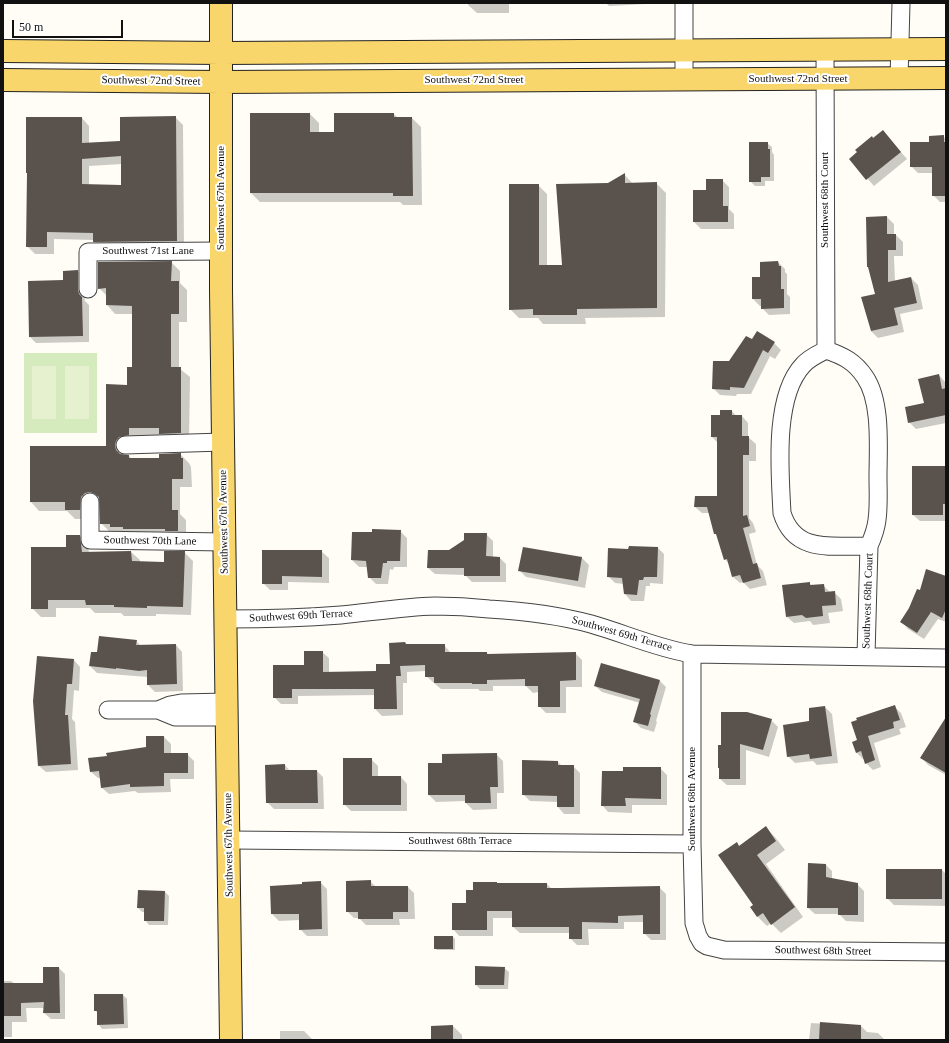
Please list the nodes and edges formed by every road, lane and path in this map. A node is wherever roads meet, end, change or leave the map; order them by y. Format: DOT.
graph roads {
  1 [pos="221,3"];
  2 [pos="684,3"];
  3 [pos="901,3"];
  4 [pos="824,49"];
  5 [pos="900,49"];
  6 [pos="946,49"];
  7 [pos="684,50"];
  8 [pos="3,52"];
  9 [pos="221,52"];
  10 [pos="946,78"];
  11 [pos="684,79"];
  12 [pos="825,79"];
  13 [pos="899,79"];
  14 [pos="3,80"];
  15 [pos="221,82"];
  16 [pos="221,251"];
  17 [pos="88,289"];
  18 [pos="826,350"];
  19 [pos="223,442"];
  20 [pos="125,445"];
  21 [pos="90,502"];
  22 [pos="225,542"];
  23 [pos="869,546"];
  24 [pos="226,619"];
  25 [pos="692,654"];
  26 [pos="866,656"];
  27 [pos="946,658"];
  28 [pos="108,710"];
  29 [pos="227,710"];
  30 [pos="229,840"];
  31 [pos="692,844"];
  32 [pos="702,943"];
  33 [pos="946,952"];
  34 [pos="231,1040"];
  1 -- 9 [label="main road, Southwest 67th Avenue"];
  2 -- 7 [label="street"];
  3 -- 5 [label="street"];
  4 -- 5 [label="main road"];
  4 -- 7 [label="main road"];
  4 -- 12 [label="street, Southwest 68th Court"];
  5 -- 6 [label="main road"];
  5 -- 13 [label="street"];
  7 -- 9 [label="main road"];
  7 -- 11 [label="street"];
  8 -- 9 [label="main road"];
  9 -- 15 [label="main road, Southwest 67th Avenue"];
  10 -- 13 [label="main road, Southwest 72nd Street"];
  11 -- 12 [label="main road, Southwest 72nd Street"];
  11 -- 15 [label="main road, Southwest 72nd Street"];
  12 -- 13 [label="main road, Southwest 72nd Street"];
  12 -- 18 [label="street, Southwest 68th Court"];
  14 -- 15 [label="main road, Southwest 72nd Street"];
  15 -- 16 [label="main road, Southwest 67th Avenue"];
  16 -- 17 [label="street, Southwest 71st Lane"];
  16 -- 19 [label="main road, Southwest 67th Avenue"];
  18 -- 23 [label="street, Southwest 68th Court"];
  18 -- 23 [label="street, Southwest 68th Court"];
  19 -- 20 [label="street"];
  19 -- 22 [label="main road, Southwest 67th Avenue"];
  21 -- 22 [label="street, Southwest 70th Lane"];
  22 -- 24 [label="main road, Southwest 67th Avenue"];
  23 -- 26 [label="street, Southwest 68th Court"];
  24 -- 25 [label="street, Southwest 69th Terrace"];
  24 -- 29 [label="main road, Southwest 67th Avenue"];
  25 -- 26 [label="street, Southwest 69th Terrace"];
  25 -- 31 [label="street, Southwest 68th Avenue"];
  26 -- 27 [label="street, Southwest 69th Terrace"];
  28 -- 29 [label="street"];
  29 -- 30 [label="main road, Southwest 67th Avenue"];
  30 -- 31 [label="street, Southwest 68th Terrace"];
  30 -- 34 [label="main road, Southwest 67th Avenue"];
  31 -- 32 [label="street, Southwest 68th Avenue"];
  32 -- 33 [label="street, Southwest 68th Street"];
}
